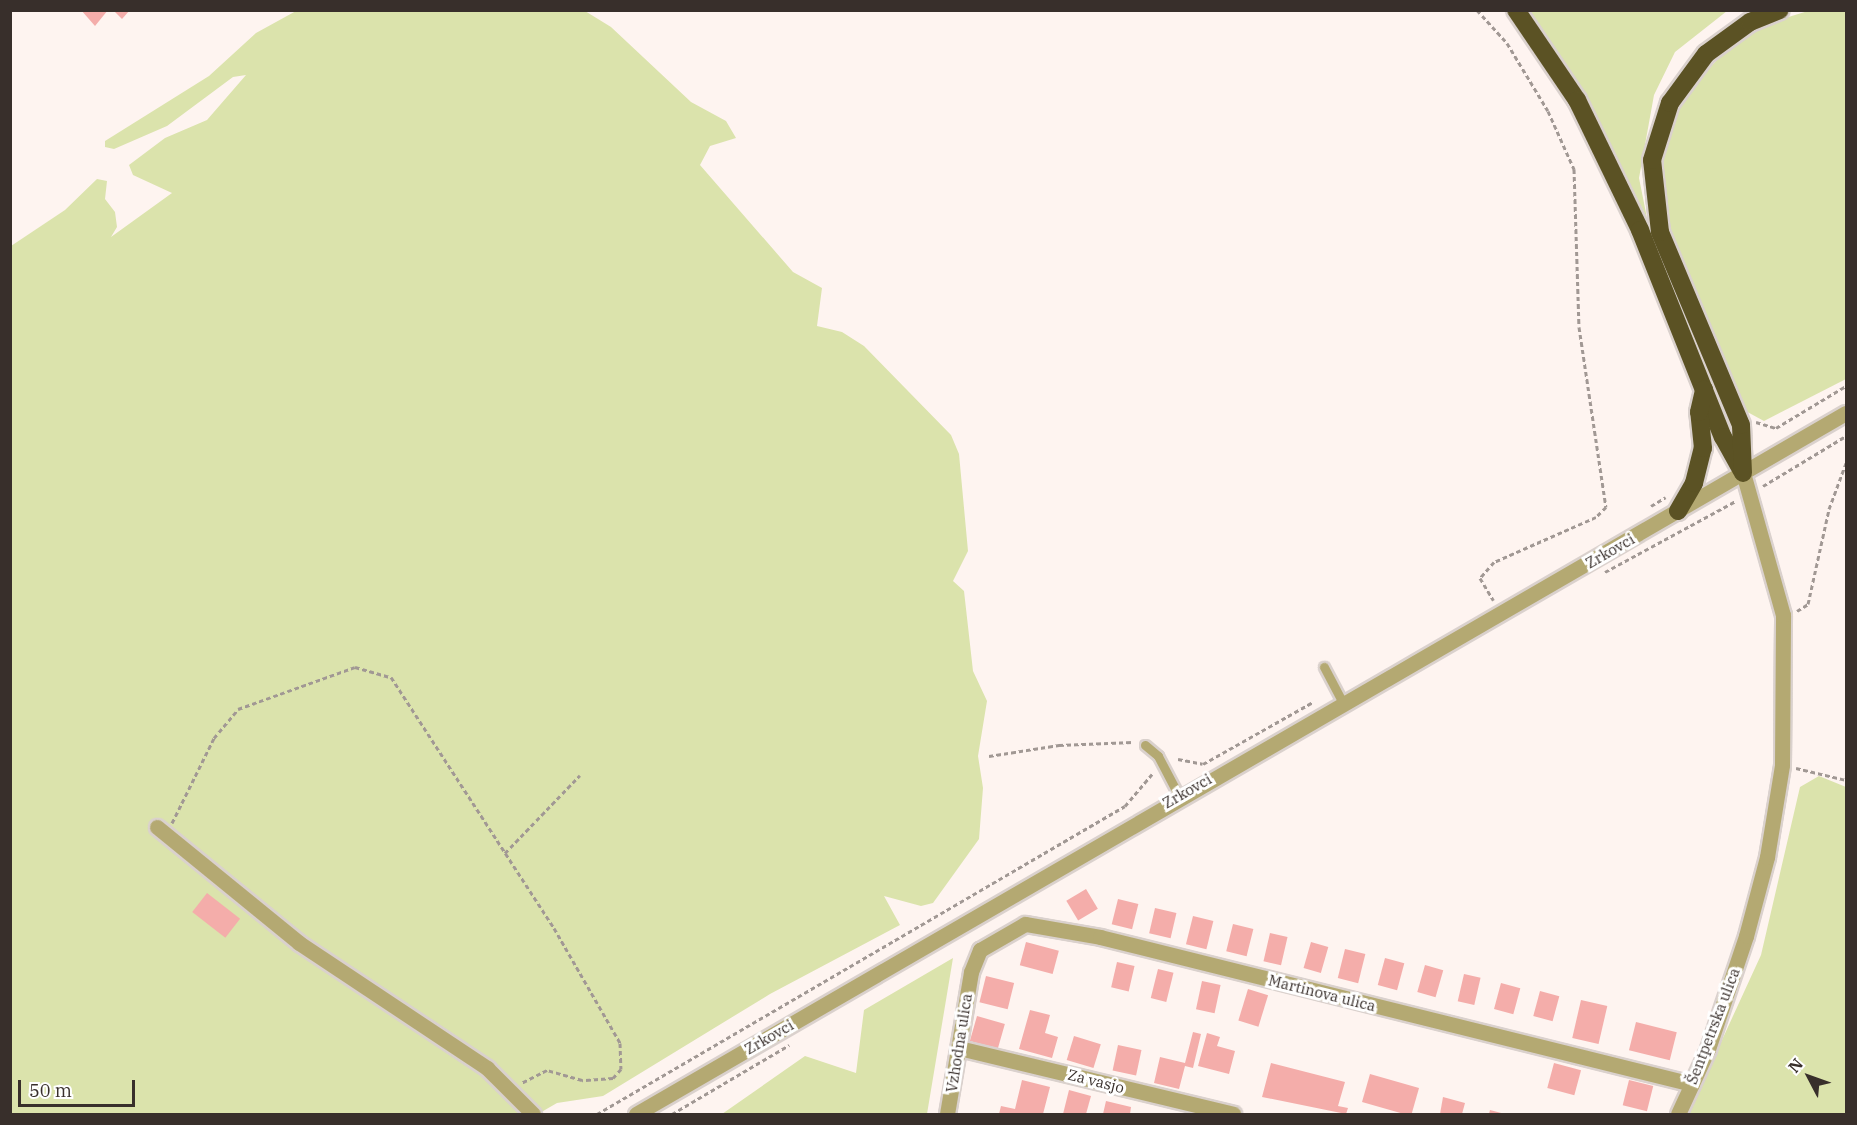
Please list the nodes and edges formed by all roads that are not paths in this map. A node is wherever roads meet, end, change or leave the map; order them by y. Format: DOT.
graph roads {
  1 [pos="1516,10"];
  2 [pos="1780,10"];
  3 [pos="1704,390"];
  4 [pos="1846,413"];
  5 [pos="1743,473"];
  6 [pos="1678,511"];
  7 [pos="1324,667"];
  8 [pos="1344,705"];
  9 [pos="1145,745"];
  10 [pos="1179,795"];
  11 [pos="162,830"];
  12 [pos="971,972"];
  13 [pos="959,1048"];
  14 [pos="1692,1084"];
  15 [pos="534,1114"];
  16 [pos="636,1114"];
  17 [pos="947,1114"];
  18 [pos="1233,1114"];
  19 [pos="1678,1114"];
  1 -- 3 [label="highway"];
  2 -- 5 [label="highway"];
  3 -- 5 [label="highway"];
  3 -- 6 [label="highway"];
  4 -- 5 [label="street, Zrkovci"];
  5 -- 6 [label="street, Zrkovci"];
  5 -- 14 [label="street, Šentpetrska ulica"];
  6 -- 8 [label="street, Zrkovci"];
  7 -- 8 [label="lane"];
  8 -- 10 [label="street, Zrkovci"];
  9 -- 10 [label="lane"];
  10 -- 16 [label="street, Zrkovci"];
  11 -- 15 [label="street"];
  12 -- 13 [label="street, Vzhodna ulica"];
  12 -- 14 [label="street, Martinova ulica"];
  13 -- 17 [label="street, Vzhodna ulica"];
  13 -- 18 [label="street, Za vasjo"];
  14 -- 19 [label="street, Šentpetrska ulica"];
}
